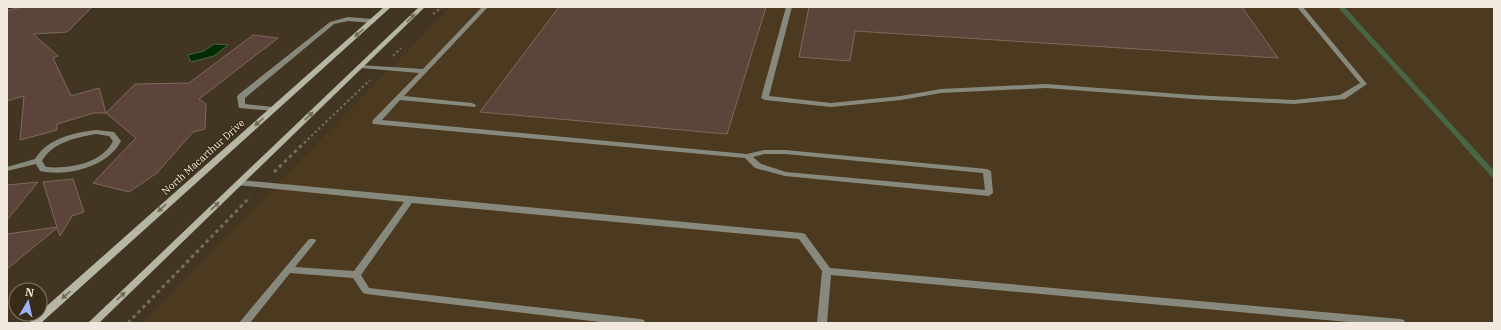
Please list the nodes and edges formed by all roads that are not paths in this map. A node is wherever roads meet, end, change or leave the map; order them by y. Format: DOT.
graph roads {
  1 [pos="388,7"];
  2 [pos="422,7"];
  3 [pos="485,7"];
  4 [pos="789,7"];
  5 [pos="1300,7"];
  6 [pos="373,21"];
  7 [pos="360,66"];
  8 [pos="424,71"];
  9 [pos="398,98"];
  10 [pos="472,106"];
  11 [pos="273,110"];
  12 [pos="747,156"];
  13 [pos="38,161"];
  14 [pos="7,169"];
  15 [pos="240,183"];
  16 [pos="410,200"];
  17 [pos="312,241"];
  18 [pos="288,270"];
  19 [pos="827,271"];
  20 [pos="356,275"];
  21 [pos="34,323"];
  22 [pos="93,323"];
  23 [pos="244,323"];
  24 [pos="640,323"];
  25 [pos="822,323"];
  26 [pos="1400,323"];
  1 -- 6 [label="main road, North Macarthur Drive"];
  7 -- 2 [label="main road, one-way"];
  3 -- 8 [label="street"];
  4 -- 5 [label="street"];
  6 -- 11 [label="main road, North Macarthur Drive, one-way"];
  6 -- 11 [label="street"];
  7 -- 8 [label="street"];
  15 -- 7 [label="main road, one-way"];
  8 -- 9 [label="street"];
  9 -- 10 [label="street"];
  9 -- 12 [label="street"];
  11 -- 21 [label="main road, North Macarthur Drive, one-way"];
  12 -- 12 [label="street"];
  13 -- 13 [label="street"];
  13 -- 14 [label="street"];
  15 -- 16 [label="street"];
  22 -- 15 [label="main road, one-way"];
  16 -- 19 [label="street"];
  16 -- 20 [label="street"];
  17 -- 18 [label="street"];
  18 -- 20 [label="street"];
  18 -- 23 [label="street"];
  19 -- 25 [label="street"];
  19 -- 26 [label="street"];
  20 -- 24 [label="street"];
}
